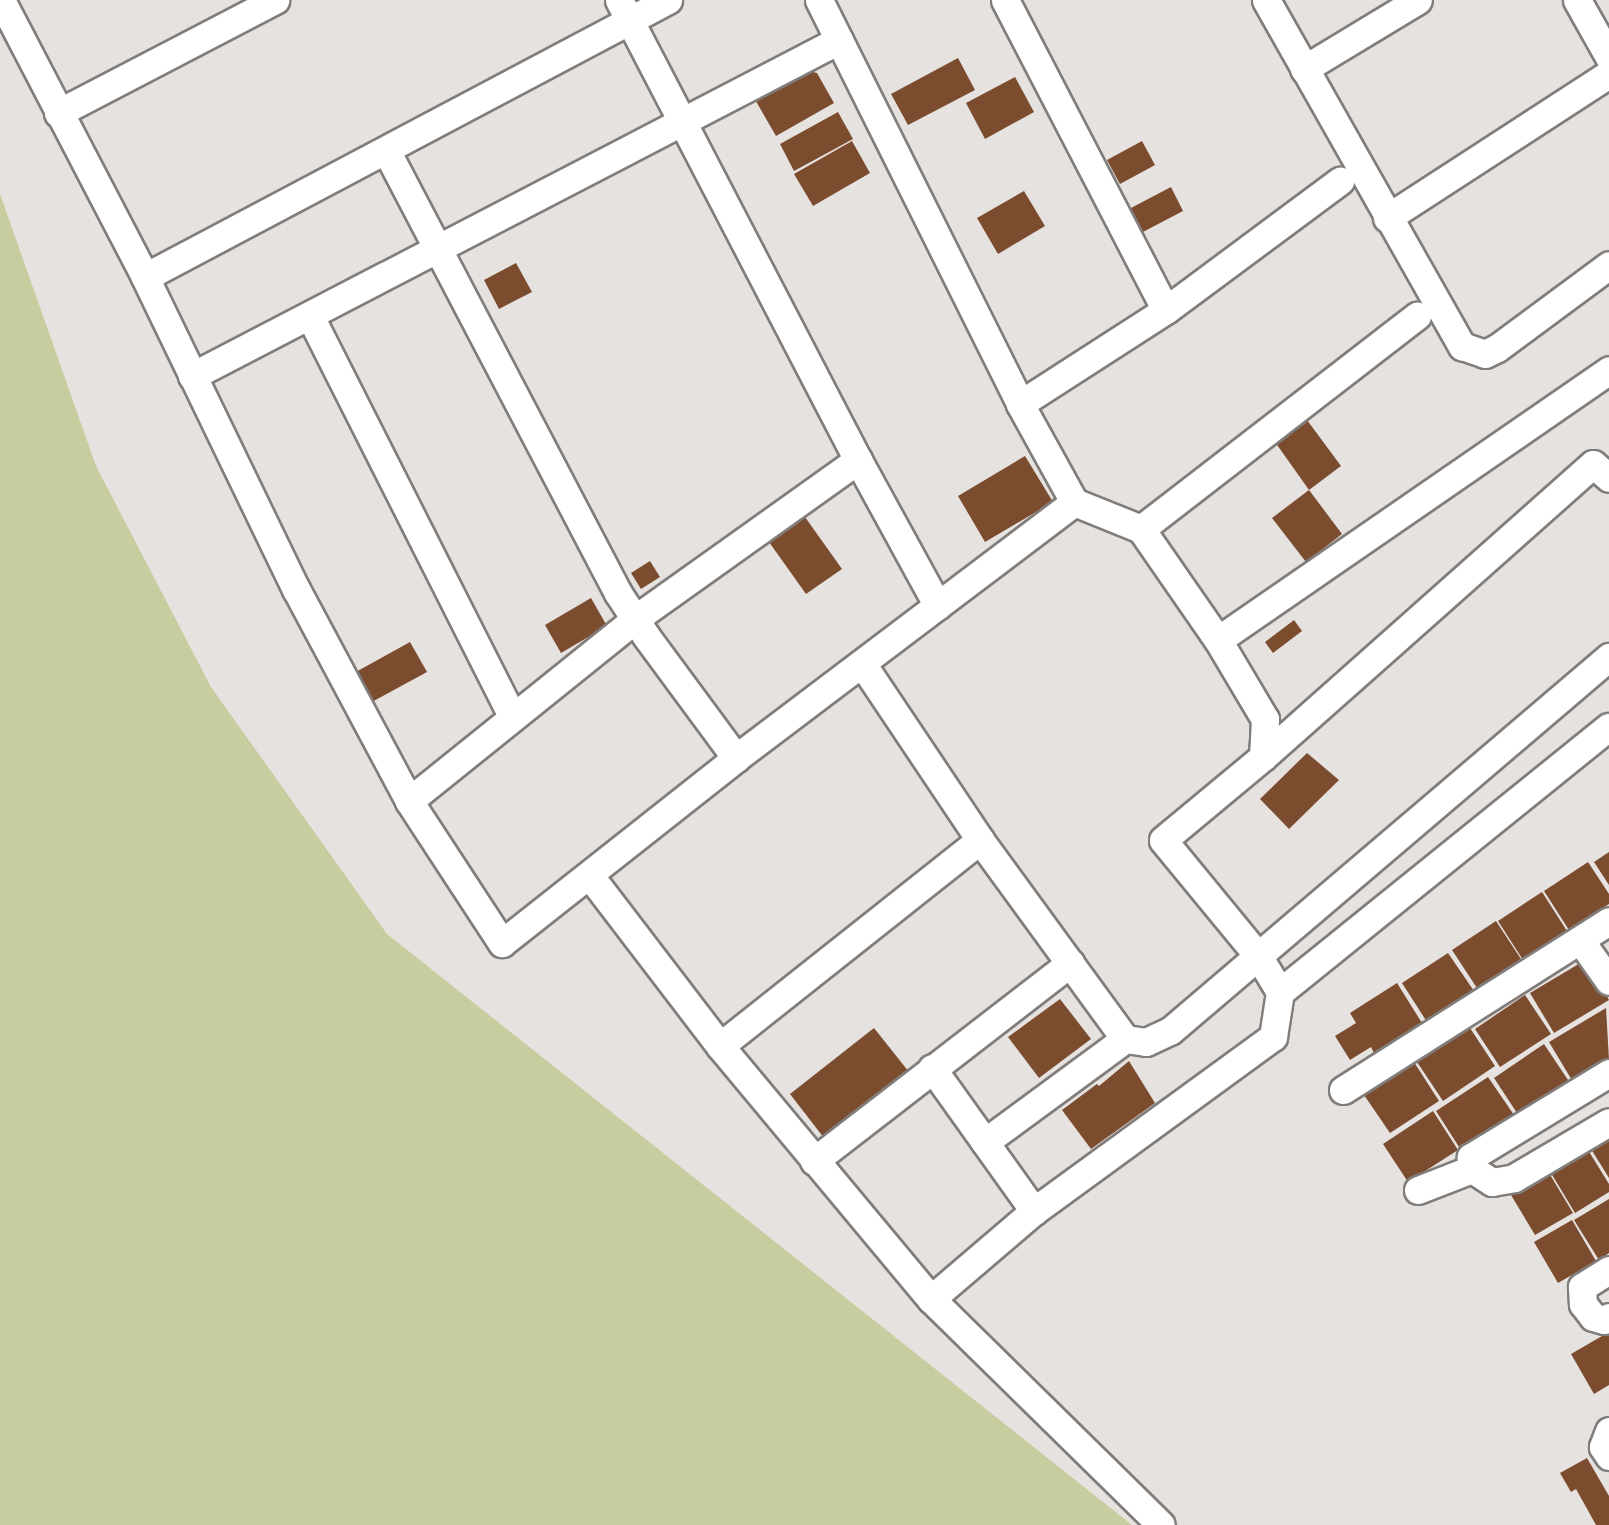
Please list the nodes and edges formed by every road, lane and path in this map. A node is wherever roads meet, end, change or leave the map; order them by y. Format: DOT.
graph roads {
  1 [pos="1,0"];
  2 [pos="275,0"];
  3 [pos="668,0"];
  4 [pos="819,0"];
  5 [pos="1005,0"];
  6 [pos="1266,0"];
  7 [pos="1418,0"];
  8 [pos="1577,0"];
  9 [pos="625,10"];
  10 [pos="839,40"];
  11 [pos="1609,57"];
  12 [pos="1304,69"];
  13 [pos="1609,74"];
  14 [pos="58,113"];
  15 [pos="681,124"];
  16 [pos="386,150"];
  17 [pos="1340,181"];
  18 [pos="1387,218"];
  19 [pos="438,246"];
  20 [pos="1609,265"];
  21 [pos="145,278"];
  22 [pos="1166,310"];
  23 [pos="310,316"];
  24 [pos="1417,316"];
  25 [pos="1609,370"];
  26 [pos="192,376"];
  27 [pos="1020,404"];
  28 [pos="858,460"];
  29 [pos="1609,478"];
  30 [pos="1074,502"];
  31 [pos="1141,529"];
  32 [pos="938,606"];
  33 [pos="635,619"];
  34 [pos="1218,640"];
  35 [pos="1609,657"];
  36 [pos="863,665"];
  37 [pos="512,716"];
  38 [pos="1609,727"];
  39 [pos="1263,757"];
  40 [pos="736,758"];
  41 [pos="409,801"];
  42 [pos="980,840"];
  43 [pos="590,876"];
  44 [pos="1609,921"];
  45 [pos="1580,940"];
  46 [pos="1259,957"];
  47 [pos="1070,963"];
  48 [pos="1609,981"];
  49 [pos="1280,992"];
  50 [pos="1125,1039"];
  51 [pos="720,1046"];
  52 [pos="932,1068"];
  53 [pos="1609,1073"];
  54 [pos="1343,1090"];
  55 [pos="1609,1122"];
  56 [pos="985,1142"];
  57 [pos="813,1161"];
  58 [pos="1472,1169"];
  59 [pos="1419,1190"];
  60 [pos="1034,1211"];
  61 [pos="1609,1270"];
  62 [pos="931,1299"];
  63 [pos="1609,1317"];
  64 [pos="1609,1431"];
  65 [pos="1609,1456"];
  66 [pos="1161,1525"];
  1 -- 14 [label="street"];
  2 -- 14 [label="street"];
  3 -- 9 [label="street"];
  4 -- 10 [label="street"];
  5 -- 22 [label="street"];
  6 -- 12 [label="street"];
  7 -- 12 [label="street"];
  8 -- 11 [label="street"];
  9 -- 15 [label="street"];
  9 -- 16 [label="street"];
  10 -- 15 [label="street"];
  10 -- 27 [label="street"];
  12 -- 18 [label="street"];
  13 -- 18 [label="street"];
  14 -- 21 [label="street"];
  15 -- 19 [label="street"];
  15 -- 28 [label="street"];
  16 -- 19 [label="street"];
  16 -- 21 [label="street"];
  17 -- 22 [label="street"];
  18 -- 20 [label="street"];
  19 -- 23 [label="street"];
  19 -- 33 [label="street"];
  21 -- 26 [label="street"];
  22 -- 27 [label="street"];
  23 -- 26 [label="street"];
  23 -- 37 [label="street"];
  24 -- 31 [label="street"];
  25 -- 34 [label="street"];
  26 -- 41 [label="street"];
  27 -- 30 [label="street"];
  28 -- 32 [label="street"];
  28 -- 33 [label="street"];
  29 -- 39 [label="street"];
  30 -- 31 [label="street"];
  30 -- 32 [label="street"];
  31 -- 34 [label="street"];
  32 -- 36 [label="street"];
  33 -- 37 [label="street"];
  33 -- 40 [label="street"];
  34 -- 39 [label="street"];
  35 -- 46 [label="street"];
  36 -- 40 [label="street"];
  36 -- 42 [label="street"];
  37 -- 41 [label="street"];
  38 -- 49 [label="street"];
  39 -- 46 [label="street"];
  40 -- 43 [label="street"];
  41 -- 43 [label="street"];
  42 -- 47 [label="street"];
  42 -- 51 [label="street"];
  43 -- 51 [label="street"];
  44 -- 45 [label="street"];
  45 -- 48 [label="street"];
  45 -- 54 [label="street"];
  46 -- 49 [label="street"];
  46 -- 50 [label="street"];
  47 -- 50 [label="street"];
  47 -- 52 [label="street"];
  49 -- 60 [label="street"];
  50 -- 56 [label="street"];
  51 -- 57 [label="street"];
  52 -- 56 [label="street"];
  52 -- 57 [label="street"];
  53 -- 58 [label="street"];
  55 -- 58 [label="street"];
  56 -- 60 [label="street"];
  57 -- 62 [label="street"];
  58 -- 59 [label="street"];
  60 -- 62 [label="street"];
  61 -- 63 [label="street"];
  62 -- 66 [label="street"];
  64 -- 65 [label="street"];
}
